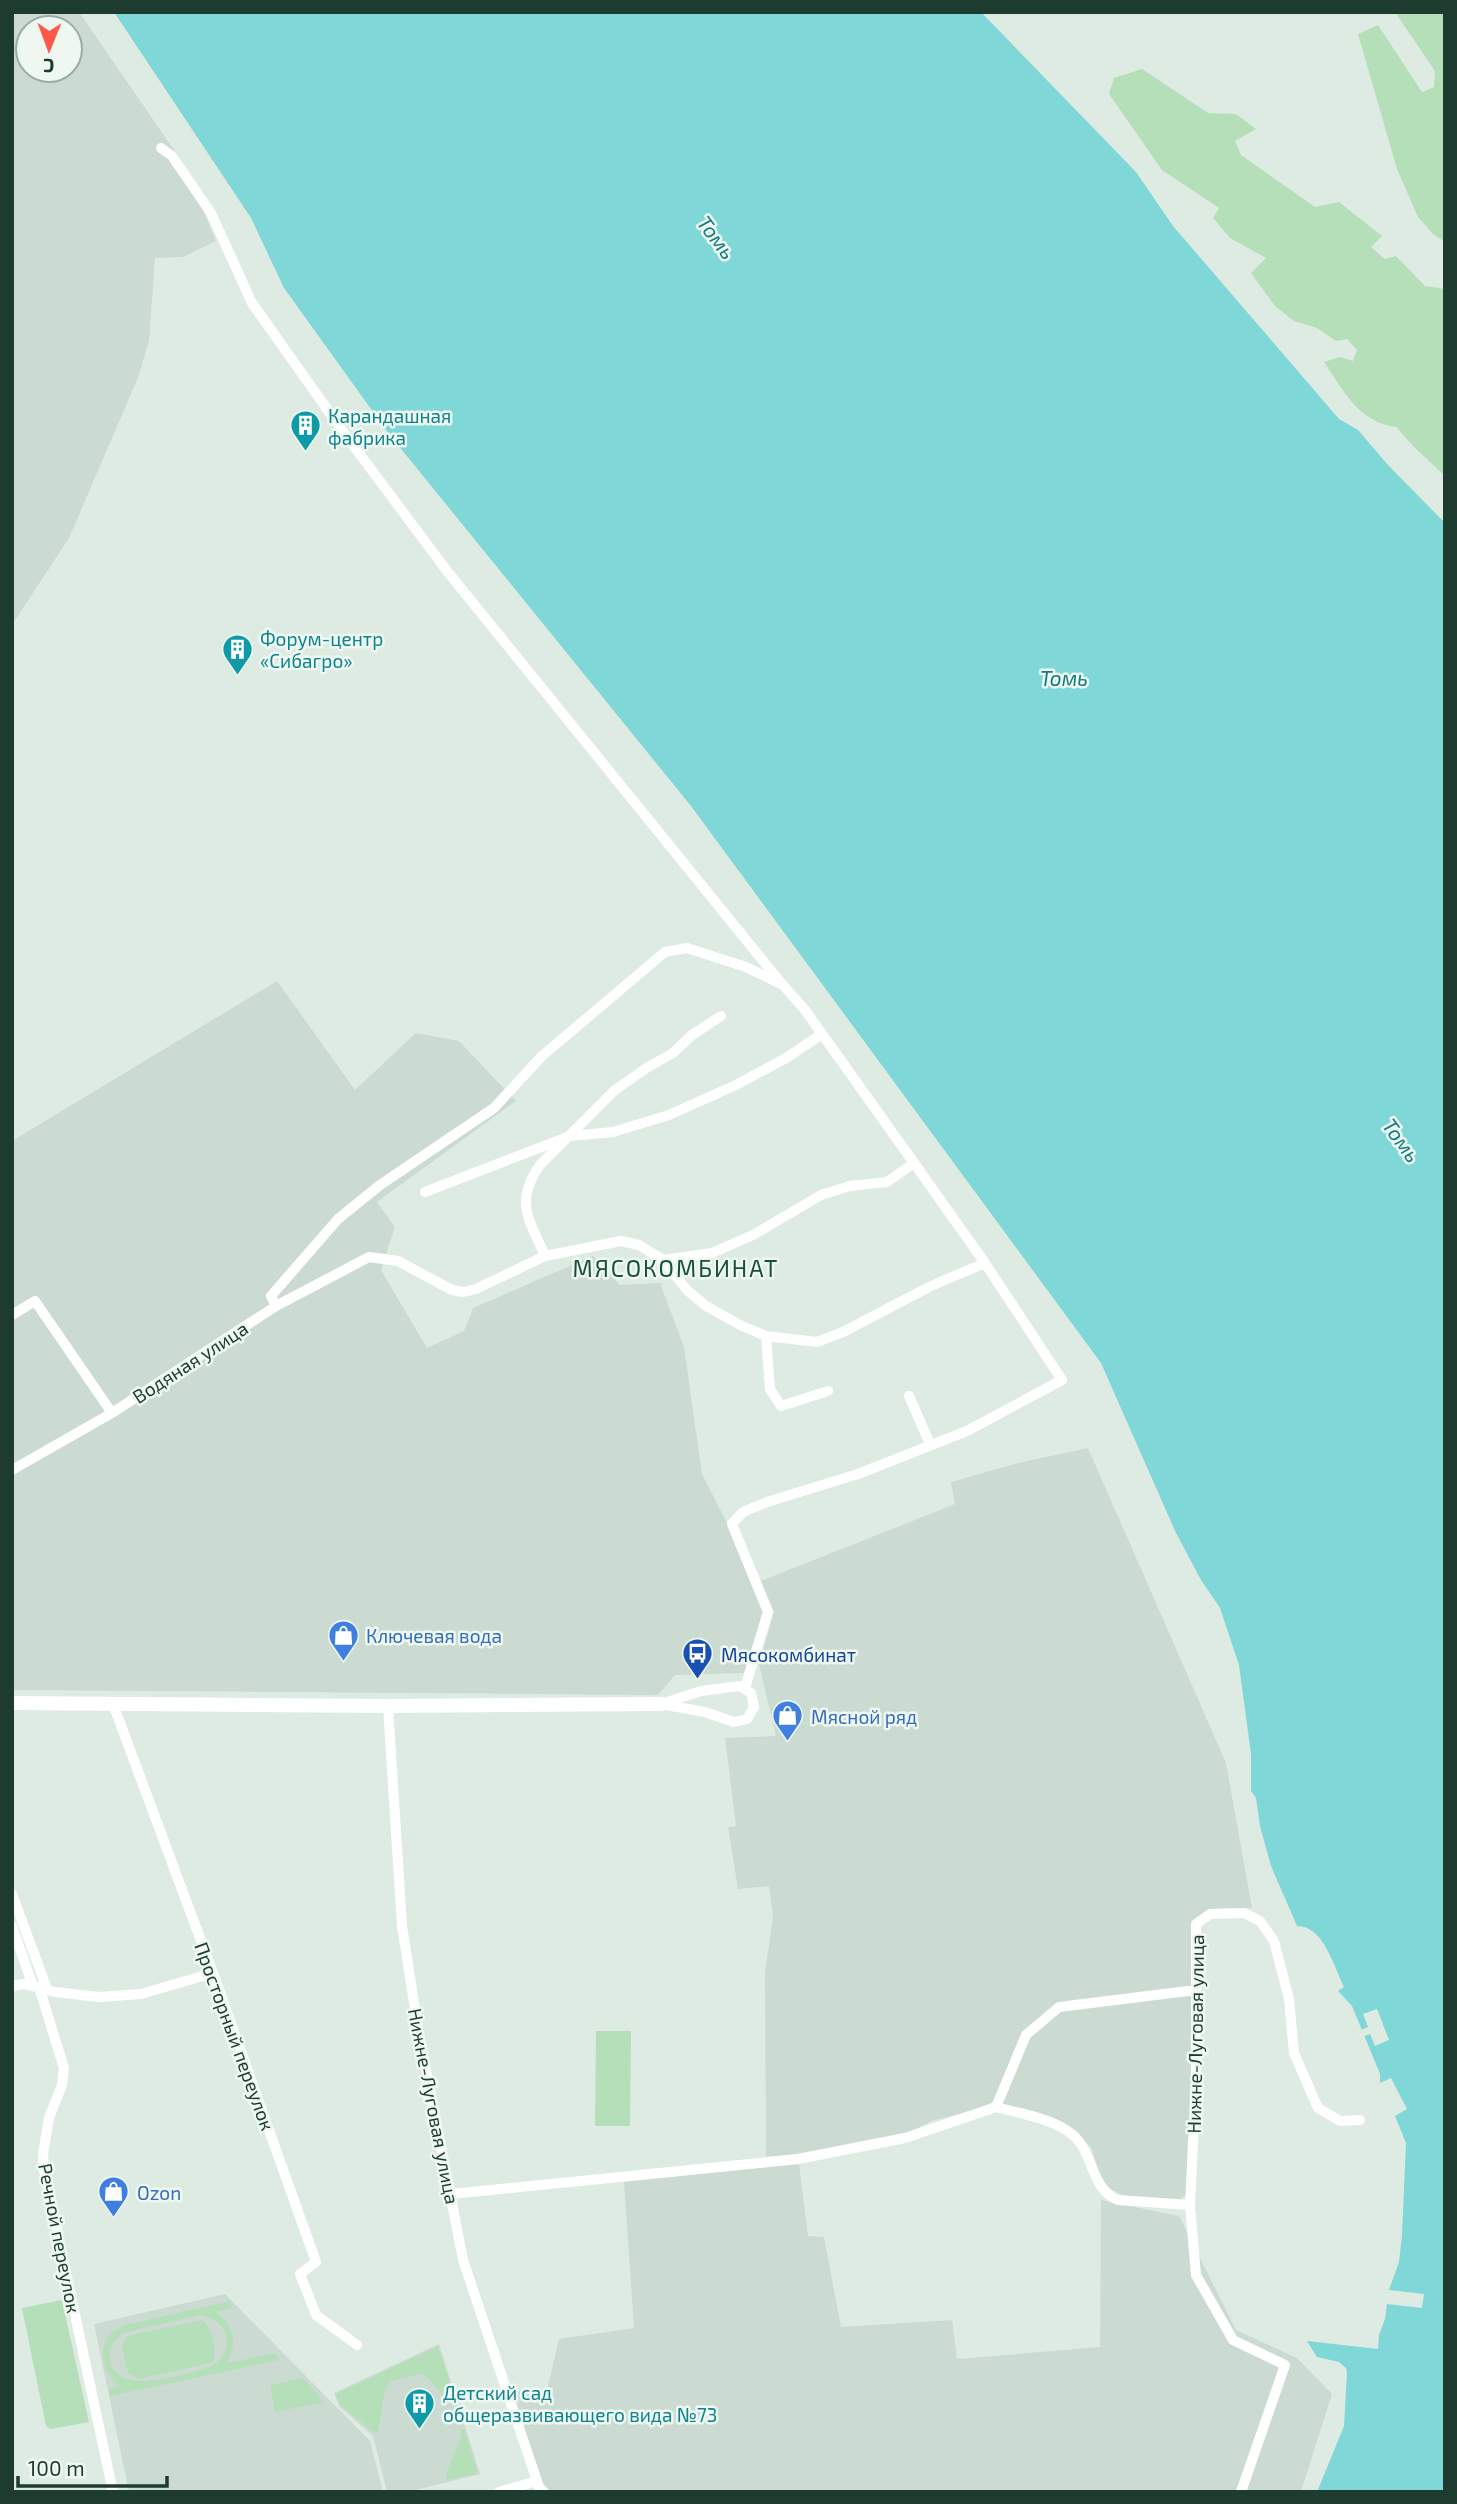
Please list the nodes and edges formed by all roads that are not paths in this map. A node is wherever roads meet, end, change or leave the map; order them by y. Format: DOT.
graph roads {
  1 [pos="161,148"];
  2 [pos="783,985"];
  3 [pos="722,1016"];
  4 [pos="822,1034"];
  5 [pos="570,1136"];
  6 [pos="914,1163"];
  7 [pos="425,1192"];
  8 [pos="545,1256"];
  9 [pos="663,1260"];
  10 [pos="985,1263"];
  11 [pos="276,1306"];
  12 [pos="12,1315"];
  13 [pos="766,1336"];
  14 [pos="828,1391"];
  15 [pos="909,1396"];
  16 [pos="113,1413"];
  17 [pos="930,1444"];
  18 [pos="12,1470"];
  19 [pos="745,1688"];
  20 [pos="12,1703"];
  21 [pos="661,1703"];
  22 [pos="113,1704"];
  23 [pos="388,1706"];
  24 [pos="12,1894"];
  25 [pos="12,1926"];
  26 [pos="213,1973"];
  27 [pos="12,1986"];
  28 [pos="39,1987"];
  29 [pos="1196,1990"];
  30 [pos="996,2107"];
  31 [pos="1360,2120"];
  32 [pos="451,2193"];
  33 [pos="1190,2206"];
  34 [pos="357,2345"];
  35 [pos="537,2481"];
  36 [pos="113,2492"];
  37 [pos="499,2492"];
  38 [pos="544,2492"];
  39 [pos="1241,2492"];
  1 -- 2 [label="street"];
  2 -- 4 [label="street"];
  2 -- 11 [label="street"];
  3 -- 5 [label="street"];
  4 -- 5 [label="street"];
  4 -- 6 [label="street"];
  5 -- 7 [label="street"];
  5 -- 8 [label="street"];
  6 -- 9 [label="street"];
  6 -- 10 [label="street"];
  8 -- 9 [label="street"];
  8 -- 11 [label="street, Водяная улица"];
  9 -- 13 [label="street"];
  10 -- 13 [label="street"];
  10 -- 17 [label="street"];
  11 -- 16 [label="street, Водяная улица"];
  12 -- 16 [label="street"];
  13 -- 14 [label="street"];
  15 -- 17 [label="street"];
  16 -- 18 [label="street, Водяная улица"];
  17 -- 19 [label="street"];
  19 -- 21 [label="street"];
  19 -- 21 [label="street"];
  20 -- 22 [label="street"];
  21 -- 23 [label="street"];
  22 -- 23 [label="street"];
  22 -- 26 [label="street, Просторный переулок"];
  23 -- 32 [label="street, Нижне-Луговая улица"];
  24 -- 28 [label="street"];
  25 -- 28 [label="street"];
  26 -- 28 [label="street"];
  26 -- 34 [label="street, Просторный переулок"];
  27 -- 28 [label="street"];
  28 -- 36 [label="street, Речной переулок"];
  29 -- 30 [label="street"];
  29 -- 31 [label="street, Нижне-Луговая улица"];
  29 -- 33 [label="street, Нижне-Луговая улица"];
  30 -- 32 [label="street"];
  30 -- 33 [label="street"];
  32 -- 35 [label="street, Нижне-Луговая улица"];
  33 -- 39 [label="street, Нижне-Луговая улица"];
  35 -- 37 [label="street"];
  35 -- 38 [label="street, Нижне-Луговая улица"];
}
